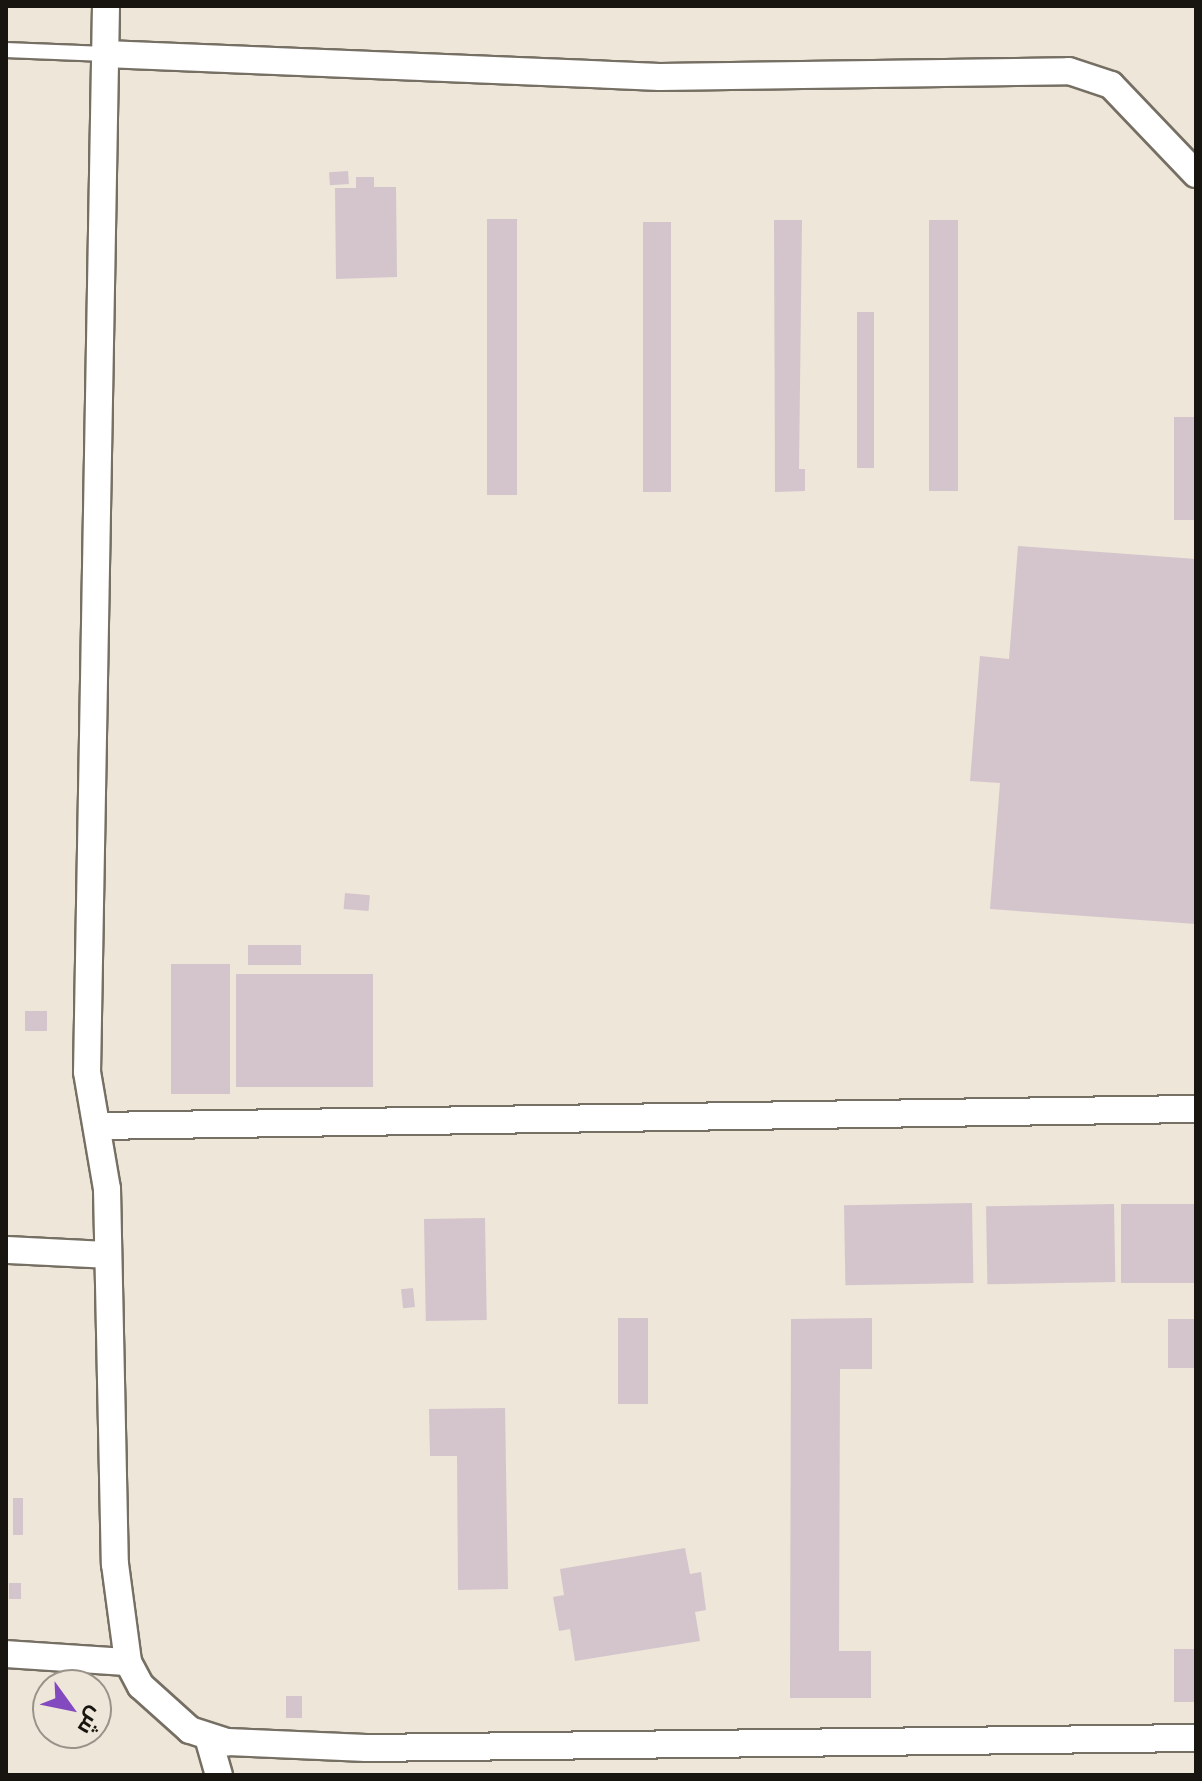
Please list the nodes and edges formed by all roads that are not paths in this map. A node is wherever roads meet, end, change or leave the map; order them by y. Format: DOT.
graph roads {
  1 [pos="106,6"];
  2 [pos="6,50"];
  3 [pos="105,54"];
  4 [pos="1196,174"];
  5 [pos="1196,1109"];
  6 [pos="97,1126"];
  7 [pos="6,1250"];
  8 [pos="108,1255"];
  9 [pos="6,1654"];
  10 [pos="128,1662"];
  11 [pos="208,1737"];
  12 [pos="1196,1738"];
  13 [pos="219,1775"];
  1 -- 3 [label="street"];
  2 -- 3 [label="lane"];
  3 -- 4 [label="street"];
  3 -- 6 [label="street"];
  5 -- 6 [label="street"];
  6 -- 8 [label="street"];
  7 -- 8 [label="street"];
  8 -- 10 [label="street"];
  9 -- 10 [label="street"];
  10 -- 11 [label="street"];
  11 -- 12 [label="street"];
  11 -- 13 [label="street"];
}
